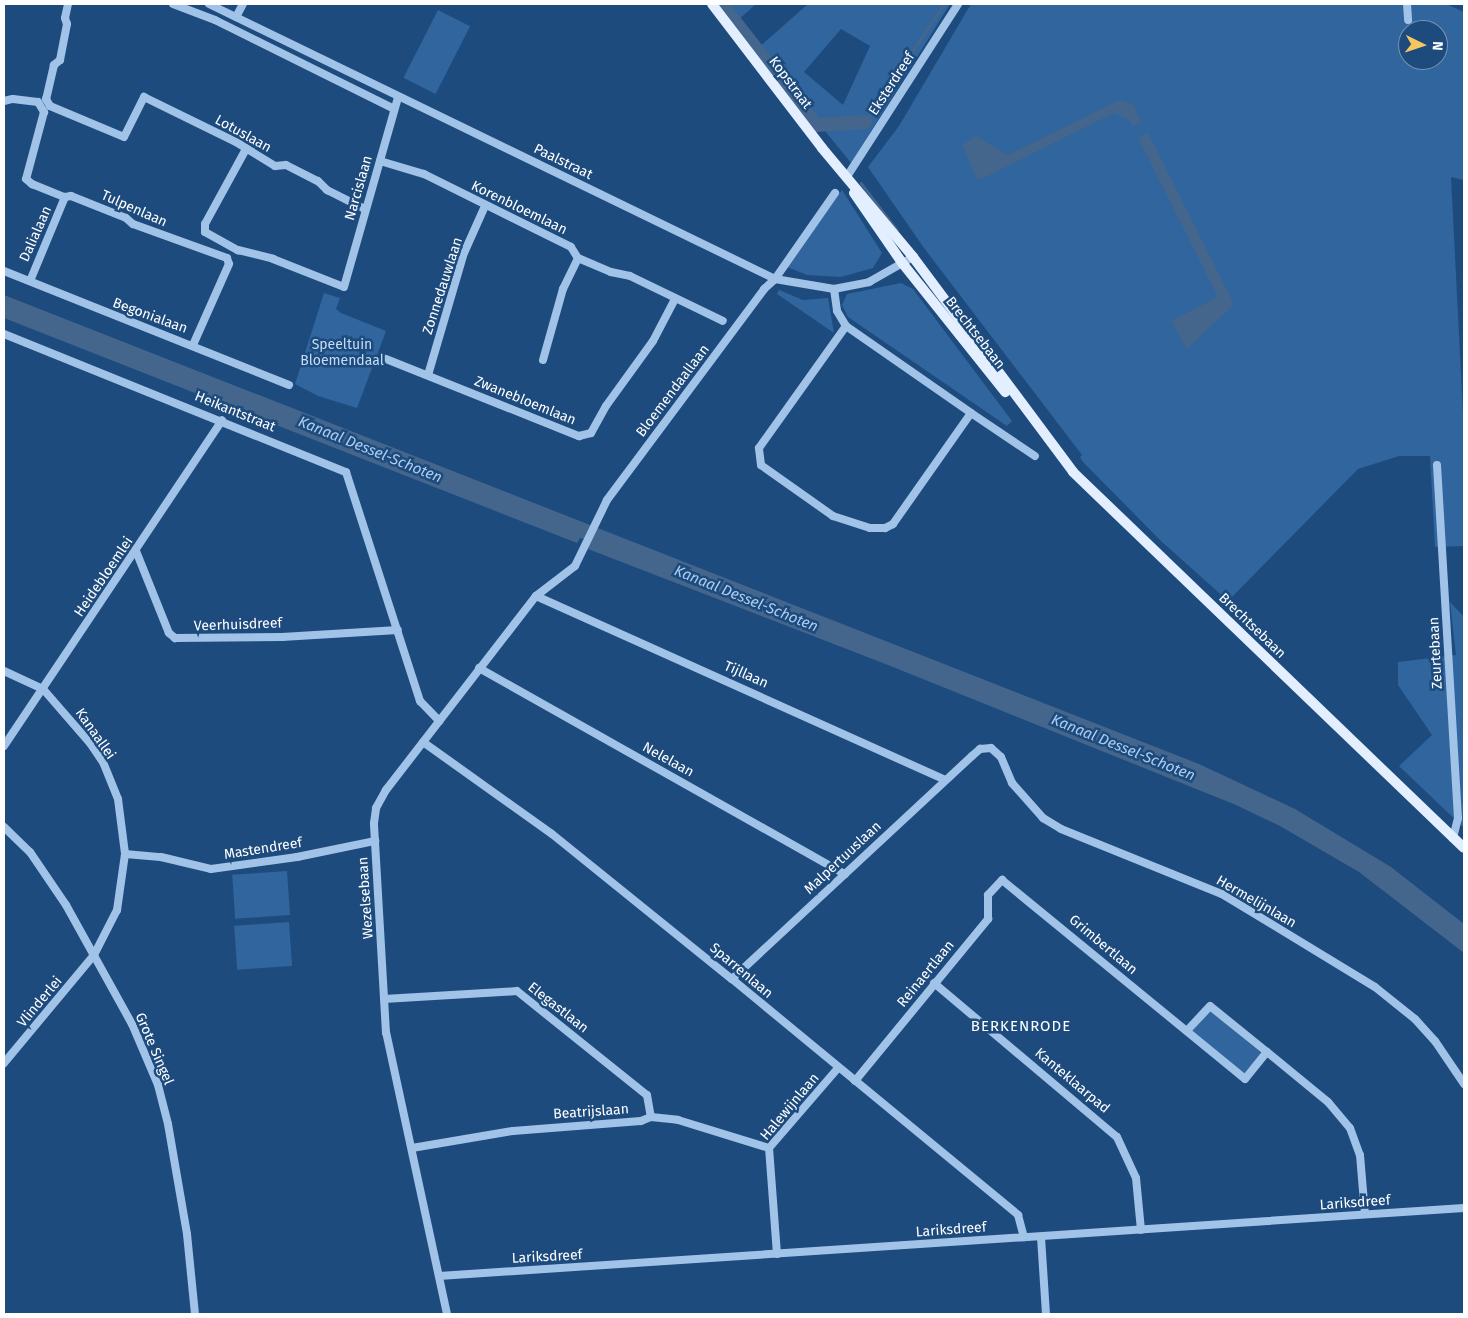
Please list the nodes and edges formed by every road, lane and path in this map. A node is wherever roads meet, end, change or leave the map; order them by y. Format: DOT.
graph roads {
  1 [pos="68,4"];
  2 [pos="174,4"];
  3 [pos="209,4"];
  4 [pos="243,4"];
  5 [pos="712,4"];
  6 [pos="958,4"];
  7 [pos="1407,4"];
  8 [pos="236,17"];
  9 [pos="1408,20"];
  10 [pos="398,97"];
  11 [pos="4,101"];
  12 [pos="394,109"];
  13 [pos="246,149"];
  14 [pos="380,162"];
  15 [pos="846,178"];
  16 [pos="835,193"];
  17 [pos="65,198"];
  18 [pos="485,206"];
  19 [pos="365,209"];
  20 [pos="913,257"];
  21 [pos="578,258"];
  22 [pos="903,264"];
  23 [pos="4,271"];
  24 [pos="775,279"];
  25 [pos="30,281"];
  26 [pos="834,289"];
  27 [pos="675,299"];
  28 [pos="723,322"];
  29 [pos="846,326"];
  30 [pos="4,334"];
  31 [pos="193,345"];
  32 [pos="386,359"];
  33 [pos="543,360"];
  34 [pos="428,375"];
  35 [pos="289,385"];
  36 [pos="971,413"];
  37 [pos="1029,416"];
  38 [pos="222,420"];
  39 [pos="1035,456"];
  40 [pos="1437,465"];
  41 [pos="136,551"];
  42 [pos="583,551"];
  43 [pos="536,596"];
  44 [pos="398,630"];
  45 [pos="479,668"];
  46 [pos="5,670"];
  47 [pos="43,689"];
  48 [pos="439,721"];
  49 [pos="423,742"];
  50 [pos="4,746"];
  51 [pos="972,756"];
  52 [pos="945,780"];
  53 [pos="4,827"];
  54 [pos="1453,838"];
  55 [pos="374,841"];
  56 [pos="1464,848"];
  57 [pos="125,854"];
  58 [pos="844,874"];
  59 [pos="1002,880"];
  60 [pos="94,955"];
  61 [pos="732,979"];
  62 [pos="934,984"];
  63 [pos="384,999"];
  64 [pos="1187,1031"];
  65 [pos="1267,1052"];
  66 [pos="4,1063"];
  67 [pos="838,1068"];
  68 [pos="855,1081"];
  69 [pos="1464,1084"];
  70 [pos="650,1117"];
  71 [pos="412,1148"];
  72 [pos="769,1148"];
  73 [pos="1464,1208"];
  74 [pos="1365,1214"];
  75 [pos="1140,1230"];
  76 [pos="1024,1237"];
  77 [pos="1041,1238"];
  78 [pos="778,1254"];
  79 [pos="439,1276"];
  80 [pos="194,1314"];
  81 [pos="447,1314"];
  82 [pos="1046,1314"];
  1 -- 13 [label="street, Lotuslaan"];
  2 -- 12 [label="street"];
  3 -- 8 [label="street, Paalstraat"];
  4 -- 8 [label="street"];
  5 -- 15 [label="main road, Kopstraat"];
  6 -- 15 [label="street, Eksterdreef"];
  7 -- 9 [label="street"];
  8 -- 10 [label="street, Paalstraat"];
  10 -- 12 [label="street, Narcislaan"];
  10 -- 24 [label="street, Paalstraat"];
  11 -- 17 [label="street, Tulpenlaan"];
  12 -- 14 [label="street, Narcislaan"];
  13 -- 19 [label="street, Lotuslaan"];
  13 -- 19 [label="street, Narcislaan"];
  14 -- 18 [label="street, Korenbloemlaan"];
  14 -- 19 [label="street, Narcislaan"];
  15 -- 20 [label="main road, Kopstraat"];
  15 -- 22 [label="main road, Kopstraat"];
  16 -- 24 [label="street"];
  17 -- 25 [label="street, Dalialaan"];
  17 -- 31 [label="street, Tulpenlaan"];
  18 -- 21 [label="street, Korenbloemlaan"];
  18 -- 34 [label="street, Zonnedauwlaan"];
  20 -- 22 [label="street, Paalstraat"];
  20 -- 37 [label="main road, Brechtsebaan"];
  21 -- 27 [label="street, Korenbloemlaan"];
  21 -- 33 [label="street"];
  22 -- 26 [label="street, Paalstraat"];
  22 -- 37 [label="main road, Brechtsebaan"];
  23 -- 25 [label="street, Begonialaan"];
  24 -- 26 [label="street, Paalstraat"];
  24 -- 42 [label="street, Bloemendaallaan"];
  25 -- 31 [label="street, Begonialaan"];
  26 -- 29 [label="street"];
  27 -- 28 [label="street, Korenbloemlaan"];
  27 -- 34 [label="street, Zwanebloemlaan"];
  29 -- 36 [label="street"];
  29 -- 36 [label="street"];
  30 -- 38 [label="street, Heikantstraat"];
  31 -- 35 [label="street, Begonialaan"];
  32 -- 34 [label="street, Zwanebloemlaan"];
  36 -- 39 [label="street"];
  37 -- 54 [label="main road, Brechtsebaan"];
  38 -- 41 [label="street, Heidebloemlei"];
  38 -- 44 [label="street, Heikantstraat"];
  40 -- 54 [label="street, Zeurtebaan"];
  41 -- 44 [label="street, Veerhuisdreef"];
  41 -- 47 [label="street, Heidebloemlei"];
  42 -- 43 [label="street, Wezelsebaan"];
  43 -- 45 [label="street, Wezelsebaan"];
  43 -- 52 [label="street, Tijllaan"];
  44 -- 48 [label="street, Heikantstraat"];
  45 -- 48 [label="street, Wezelsebaan"];
  45 -- 58 [label="street, Nelelaan"];
  46 -- 47 [label="street, Kanaallei"];
  47 -- 50 [label="street, Heidebloemlei"];
  47 -- 57 [label="street, Kanaallei"];
  48 -- 49 [label="street, Wezelsebaan"];
  49 -- 55 [label="street, Wezelsebaan"];
  49 -- 61 [label="street, Sparrenlaan"];
  51 -- 52 [label="street, Malpertuuslaan"];
  51 -- 69 [label="street, Hermelijnlaan"];
  52 -- 58 [label="street, Malpertuuslaan"];
  53 -- 60 [label="street, Grote Singel"];
  54 -- 56 [label="main road, Brechtsebaan"];
  55 -- 57 [label="street, Mastendreef"];
  55 -- 63 [label="street, Wezelsebaan"];
  57 -- 60 [label="street, Kanaallei"];
  58 -- 61 [label="street, Malpertuuslaan"];
  59 -- 62 [label="street, Reinaertlaan"];
  59 -- 64 [label="street, Grimbertlaan"];
  60 -- 66 [label="street, Vlinderlei"];
  60 -- 80 [label="street, Grote Singel"];
  61 -- 67 [label="street, Sparrenlaan"];
  62 -- 68 [label="street, Reinaertlaan"];
  62 -- 75 [label="street, Kanteklaarpad"];
  63 -- 70 [label="street, Elegastlaan"];
  63 -- 71 [label="street, Wezelsebaan"];
  64 -- 65 [label="street"];
  64 -- 65 [label="street, Grimbertlaan"];
  65 -- 74 [label="street"];
  67 -- 68 [label="street, Sparrenlaan"];
  67 -- 72 [label="street, Halewijnlaan"];
  68 -- 76 [label="street, Sparrenlaan"];
  70 -- 71 [label="street, Beatrijslaan"];
  70 -- 72 [label="street, Beatrijslaan"];
  71 -- 79 [label="street, Wezelsebaan"];
  72 -- 78 [label="street, Halewijnlaan"];
  73 -- 74 [label="street, Lariksdreef"];
  74 -- 75 [label="street, Lariksdreef"];
  75 -- 77 [label="street, Lariksdreef"];
  76 -- 77 [label="street, Lariksdreef"];
  76 -- 78 [label="street, Lariksdreef"];
  77 -- 82 [label="street"];
  78 -- 79 [label="street, Lariksdreef"];
  79 -- 81 [label="street, Wezelsebaan"];
}
